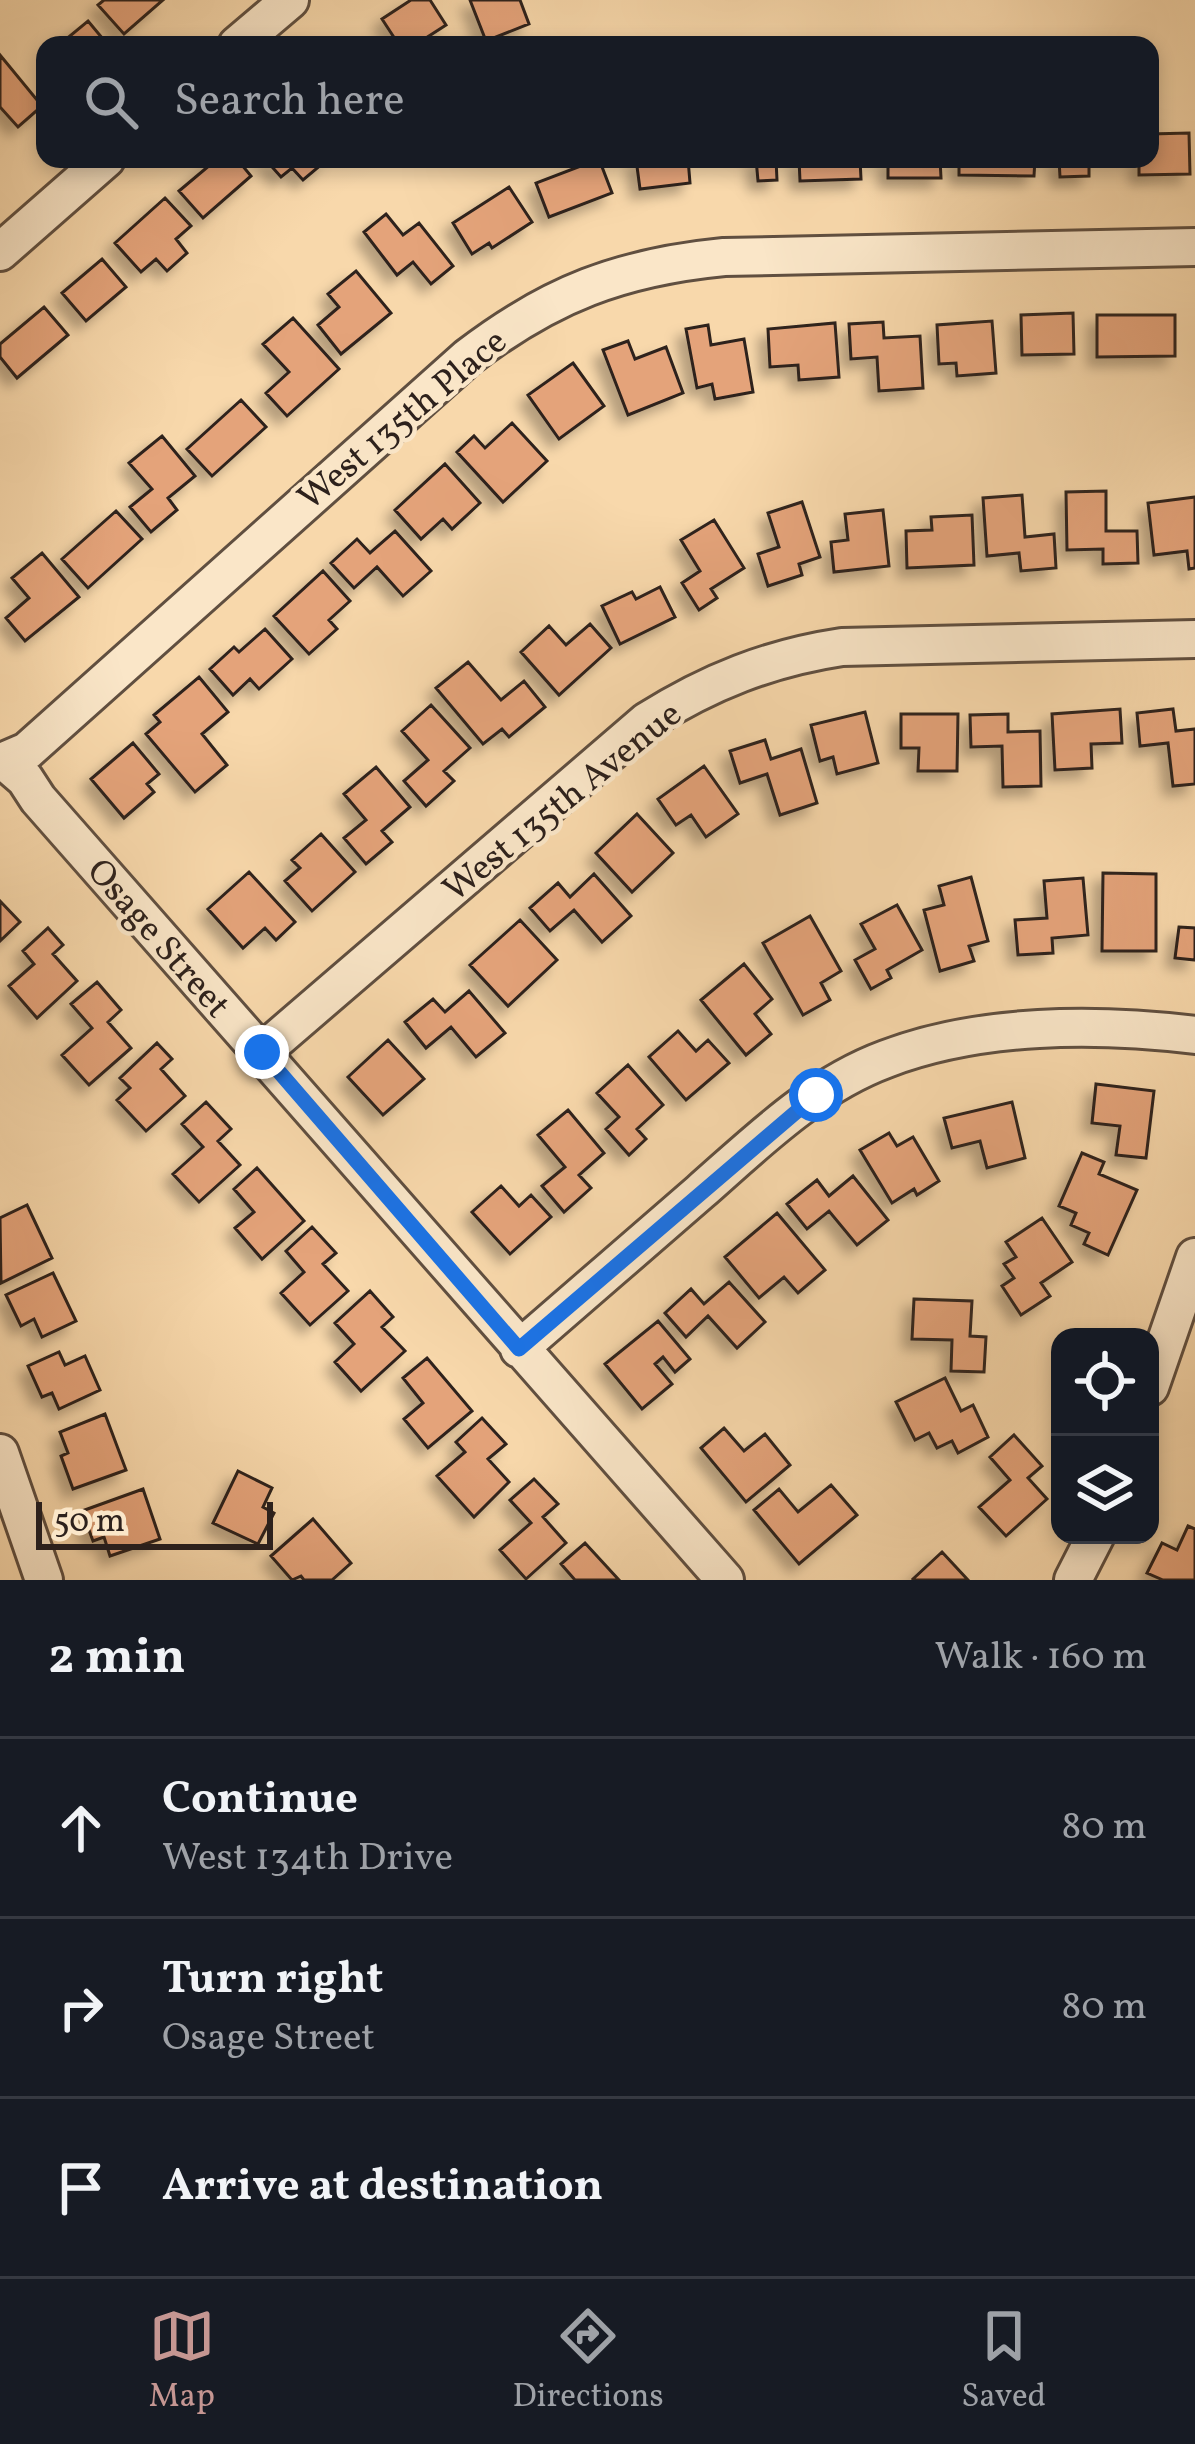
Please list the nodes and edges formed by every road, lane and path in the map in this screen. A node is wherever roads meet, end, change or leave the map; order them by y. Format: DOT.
graph roads {
  1 [pos="290,0"];
  2 [pos="248,36"];
  3 [pos="95,168"];
  4 [pos="2,245"];
  5 [pos="1195,247"];
  6 [pos="1195,639"];
  7 [pos="25,778"];
  8 [pos="1195,1035"];
  9 [pos="262,1052"];
  10 [pos="1195,1257"];
  11 [pos="519,1349"];
  12 [pos="1159,1362"];
  13 [pos="0,1453"];
  14 [pos="1091,1544"];
  15 [pos="44,1580"];
  16 [pos="725,1580"];
  17 [pos="1073,1580"];
  1 -- 2 [label="street"];
  3 -- 4 [label="street"];
  5 -- 7 [label="street, West 135th Place"];
  6 -- 9 [label="street, West 135th Avenue"];
  7 -- 9 [label="street, Osage Street"];
  8 -- 11 [label="street"];
  9 -- 11 [label="street, Osage Street"];
  10 -- 12 [label="street"];
  11 -- 16 [label="street, Osage Street"];
  13 -- 15 [label="street"];
  14 -- 17 [label="street"];
}
